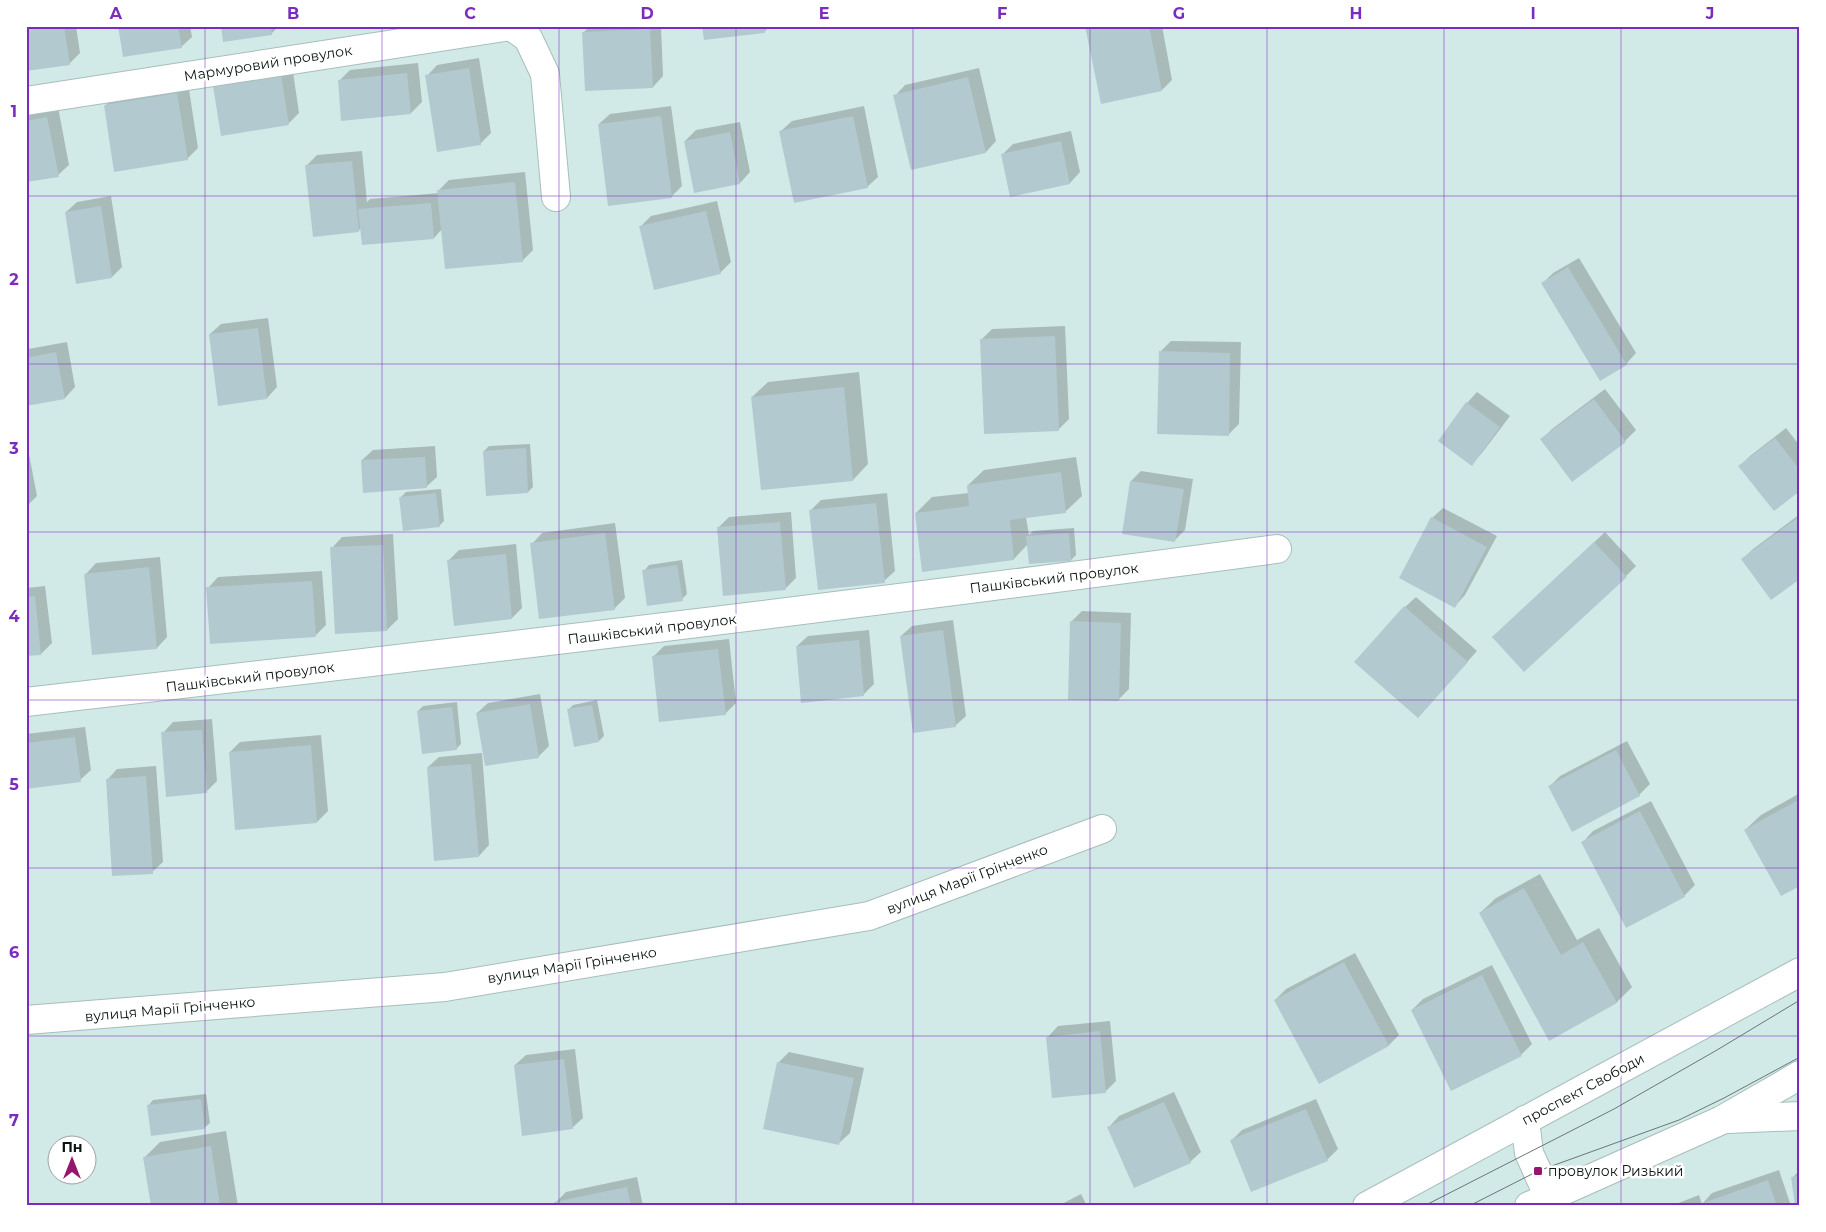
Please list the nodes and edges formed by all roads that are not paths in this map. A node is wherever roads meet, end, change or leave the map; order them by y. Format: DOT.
graph roads {
  1 [pos="511,26"];
  2 [pos="26,101"];
  3 [pos="556,197"];
  4 [pos="1277,549"];
  5 [pos="26,702"];
  6 [pos="1102,829"];
  7 [pos="1800,972"];
  8 [pos="26,1020"];
  9 [pos="1800,1075"];
  10 [pos="1800,1116"];
  11 [pos="1525,1120"];
  12 [pos="1722,1120"];
  13 [pos="1543,1203"];
  14 [pos="1367,1206"];
  1 -- 2 [label="street, Мармуровий провулок"];
  1 -- 3 [label="street, Мармуровий провулок"];
  4 -- 5 [label="street, Пашківський провулок"];
  6 -- 8 [label="street, вулиця Марії Грінченко"];
  7 -- 11 [label="street, проспект Свободи"];
  9 -- 12 [label="street"];
  10 -- 12 [label="street"];
  11 -- 13 [label="street"];
  11 -- 14 [label="street, проспект Свободи"];
  12 -- 13 [label="street"];
}
